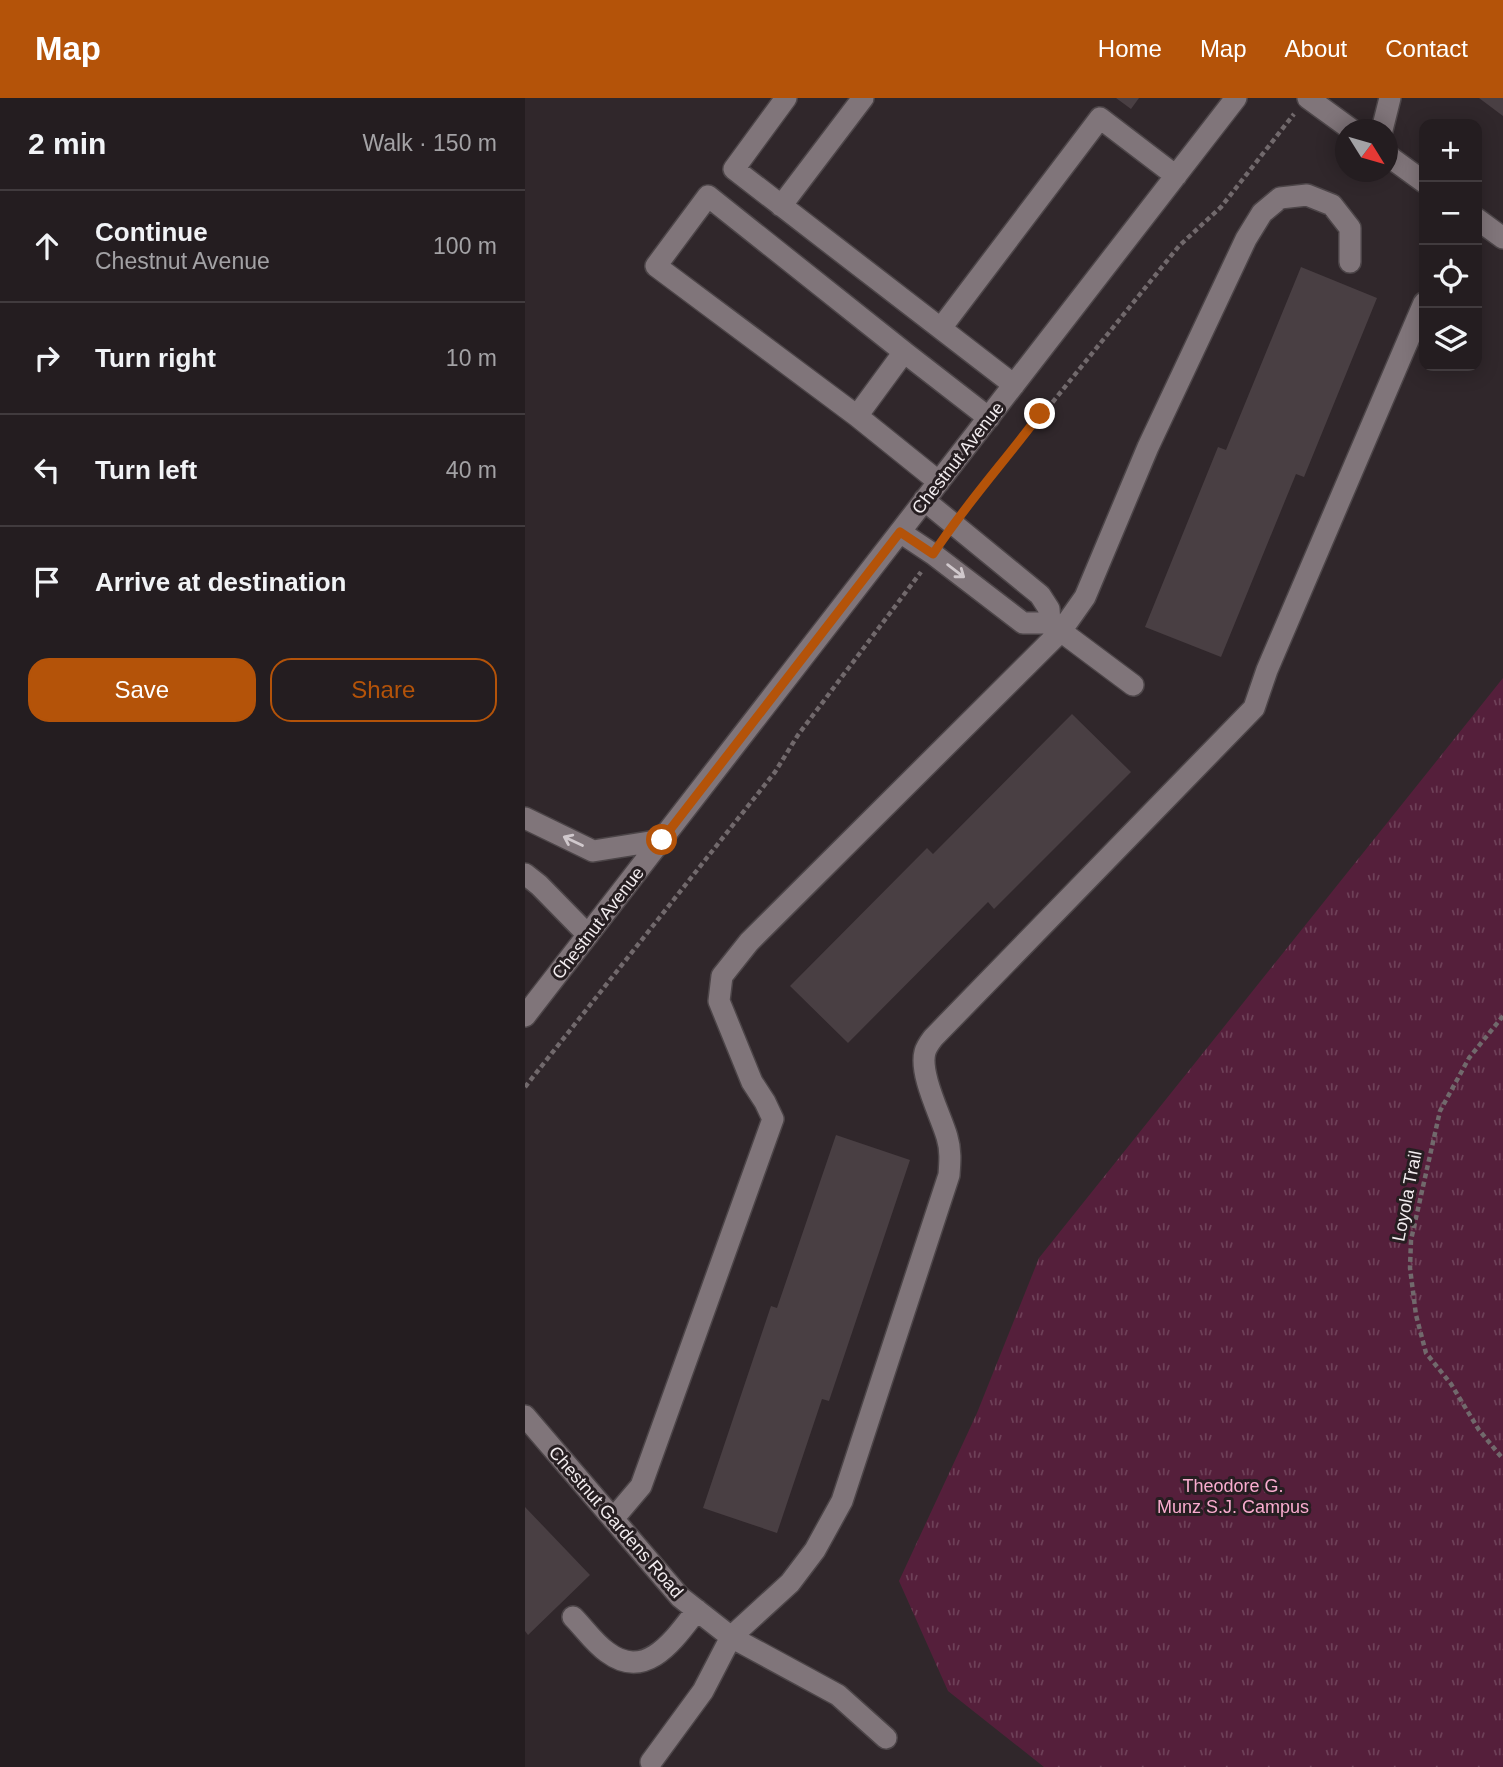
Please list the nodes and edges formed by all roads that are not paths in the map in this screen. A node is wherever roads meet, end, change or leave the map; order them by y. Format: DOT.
graph roads {
  1 [pos="786,98"];
  2 [pos="863,98"];
  3 [pos="1236,98"];
  4 [pos="1390,98"];
  5 [pos="1304,102"];
  6 [pos="1385,119"];
  7 [pos="1335,120"];
  8 [pos="1398,162"];
  9 [pos="1176,176"];
  10 [pos="1419,178"];
  11 [pos="781,206"];
  12 [pos="1482,223"];
  13 [pos="1503,238"];
  14 [pos="1349,262"];
  15 [pos="1422,308"];
  16 [pos="941,328"];
  17 [pos="904,352"];
  18 [pos="1014,385"];
  19 [pos="857,415"];
  20 [pos="989,418"];
  21 [pos="939,482"];
  22 [pos="925,500"];
  23 [pos="900,532"];
  24 [pos="1056,627"];
  25 [pos="1133,684"];
  26 [pos="525,818"];
  27 [pos="662,840"];
  28 [pos="525,874"];
  29 [pos="588,935"];
  30 [pos="525,1016"];
  31 [pos="525,1416"];
  32 [pos="613,1519"];
  33 [pos="697,1610"];
  34 [pos="573,1617"];
  35 [pos="731,1637"];
  36 [pos="886,1738"];
  37 [pos="652,1762"];
  1 -- 11 [label="street"];
  2 -- 11 [label="street"];
  3 -- 9 [label="street, Chestnut Avenue"];
  4 -- 6 [label="street"];
  5 -- 7 [label="street"];
  8 -- 10 [label="street"];
  9 -- 16 [label="street"];
  9 -- 18 [label="street, Chestnut Avenue"];
  11 -- 16 [label="street"];
  12 -- 13 [label="street"];
  14 -- 24 [label="street"];
  15 -- 35 [label="street"];
  16 -- 18 [label="street"];
  17 -- 19 [label="street"];
  17 -- 19 [label="street"];
  17 -- 20 [label="street"];
  18 -- 20 [label="street, Chestnut Avenue"];
  19 -- 21 [label="street"];
  20 -- 21 [label="street, Chestnut Avenue"];
  21 -- 22 [label="street, Chestnut Avenue"];
  22 -- 23 [label="street, Chestnut Avenue"];
  22 -- 24 [label="street"];
  23 -- 24 [label="street, one-way"];
  23 -- 27 [label="street, Chestnut Avenue"];
  24 -- 25 [label="street"];
  24 -- 32 [label="street"];
  27 -- 26 [label="street, one-way"];
  27 -- 29 [label="street, Chestnut Avenue"];
  28 -- 29 [label="street"];
  29 -- 30 [label="street, Chestnut Avenue"];
  31 -- 32 [label="street, Chestnut Gardens Road"];
  32 -- 33 [label="street, Chestnut Gardens Road"];
  33 -- 34 [label="street"];
  33 -- 35 [label="street, Chestnut Gardens Road"];
  35 -- 36 [label="street, Chestnut Gardens Road"];
  35 -- 37 [label="street"];
}
